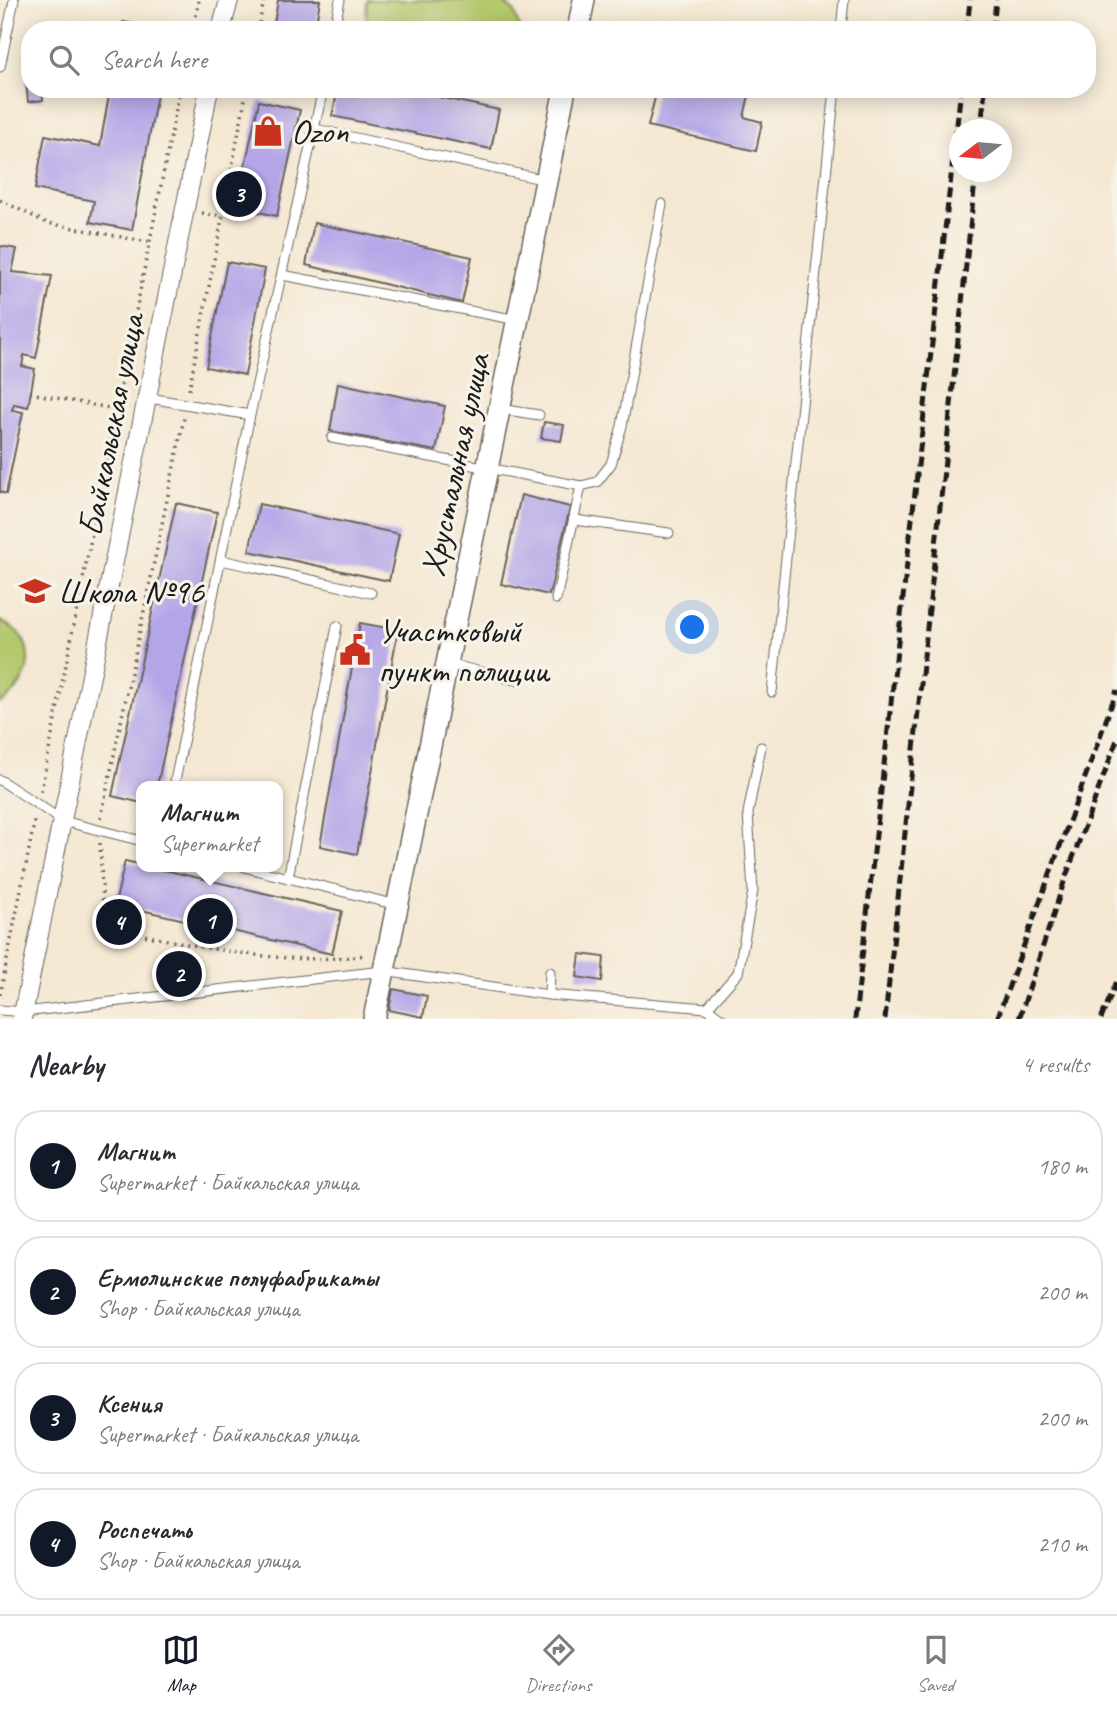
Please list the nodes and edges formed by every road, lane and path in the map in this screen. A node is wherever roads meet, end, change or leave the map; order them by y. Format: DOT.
graph roads {
  1 [pos="14,0"];
  2 [pos="199,0"];
  3 [pos="229,0"];
  4 [pos="264,0"];
  5 [pos="340,0"];
  6 [pos="584,0"];
  7 [pos="844,0"];
  8 [pos="194,21"];
  9 [pos="223,21"];
  10 [pos="260,21"];
  11 [pos="336,21"];
  12 [pos="580,21"];
  13 [pos="842,21"];
  14 [pos="0,66"];
  15 [pos="178,98"];
  16 [pos="207,98"];
  17 [pos="245,98"];
  18 [pos="321,98"];
  19 [pos="563,98"];
  20 [pos="834,98"];
  21 [pos="315,129"];
  22 [pos="546,180"];
  23 [pos="0,200"];
  24 [pos="662,204"];
  25 [pos="148,242"];
  26 [pos="282,275"];
  27 [pos="518,320"];
  28 [pos="30,393"];
  29 [pos="149,398"];
  30 [pos="187,402"];
  31 [pos="500,409"];
  32 [pos="115,412"];
  33 [pos="250,415"];
  34 [pos="539,415"];
  35 [pos="332,438"];
  36 [pos="488,467"];
  37 [pos="581,486"];
  38 [pos="575,520"];
  39 [pos="669,533"];
  40 [pos="221,560"];
  41 [pos="371,593"];
  42 [pos="556,599"];
  43 [pos="337,626"];
  44 [pos="448,664"];
  45 [pos="520,681"];
  46 [pos="772,692"];
  47 [pos="761,747"];
  48 [pos="0,780"];
  49 [pos="175,781"];
  50 [pos="38,804"];
  51 [pos="63,821"];
  52 [pos="99,830"];
  53 [pos="136,839"];
  54 [pos="264,872"];
  55 [pos="288,878"];
  56 [pos="397,905"];
  57 [pos="385,962"];
  58 [pos="550,972"];
  59 [pos="0,995"];
  60 [pos="549,995"];
  61 [pos="707,1008"];
  62 [pos="0,1010"];
  63 [pos="23,1016"];
  64 [pos="374,1019"];
  65 [pos="722,1019"];
  1 -- 14 [label="lane"];
  2 -- 8 [label="path"];
  3 -- 9 [label="street"];
  4 -- 10 [label="path"];
  5 -- 11 [label="lane"];
  6 -- 12 [label="street"];
  7 -- 13 [label="lane"];
  15 -- 25 [label="path"];
  16 -- 29 [label="street, Байкальская улица"];
  17 -- 30 [label="path"];
  18 -- 21 [label="lane"];
  19 -- 22 [label="street, Хрустальная улица"];
  20 -- 46 [label="lane"];
  21 -- 22 [label="lane"];
  21 -- 26 [label="lane"];
  22 -- 27 [label="street, Хрустальная улица"];
  23 -- 25 [label="path"];
  24 -- 37 [label="lane"];
  25 -- 32 [label="path"];
  26 -- 27 [label="lane"];
  26 -- 33 [label="lane"];
  27 -- 31 [label="street, Хрустальная улица"];
  28 -- 32 [label="path"];
  29 -- 30 [label="lane"];
  29 -- 51 [label="street, Байкальская улица"];
  30 -- 33 [label="lane"];
  30 -- 52 [label="path"];
  31 -- 34 [label="lane"];
  31 -- 36 [label="street, Хрустальная улица"];
  32 -- 50 [label="path"];
  33 -- 40 [label="lane"];
  35 -- 36 [label="lane"];
  36 -- 37 [label="lane"];
  36 -- 44 [label="street, Хрустальная улица"];
  37 -- 38 [label="lane"];
  38 -- 39 [label="lane"];
  38 -- 42 [label="lane"];
  40 -- 41 [label="lane"];
  40 -- 49 [label="lane"];
  43 -- 55 [label="lane"];
  44 -- 45 [label="lane"];
  44 -- 56 [label="street, Хрустальная улица"];
  47 -- 61 [label="lane"];
  48 -- 50 [label="lane"];
  50 -- 51 [label="lane"];
  50 -- 59 [label="path"];
  51 -- 52 [label="lane"];
  51 -- 63 [label="street, Байкальская улица"];
  52 -- 53 [label="lane"];
  52 -- 57 [label="path"];
  54 -- 55 [label="lane"];
  55 -- 56 [label="lane"];
  56 -- 57 [label="street, Хрустальная улица"];
  57 -- 60 [label="lane"];
  57 -- 63 [label="lane"];
  57 -- 64 [label="street, Хрустальная улица"];
  58 -- 60 [label="lane"];
  60 -- 61 [label="lane"];
  61 -- 65 [label="lane"];
  62 -- 63 [label="lane"];
}
